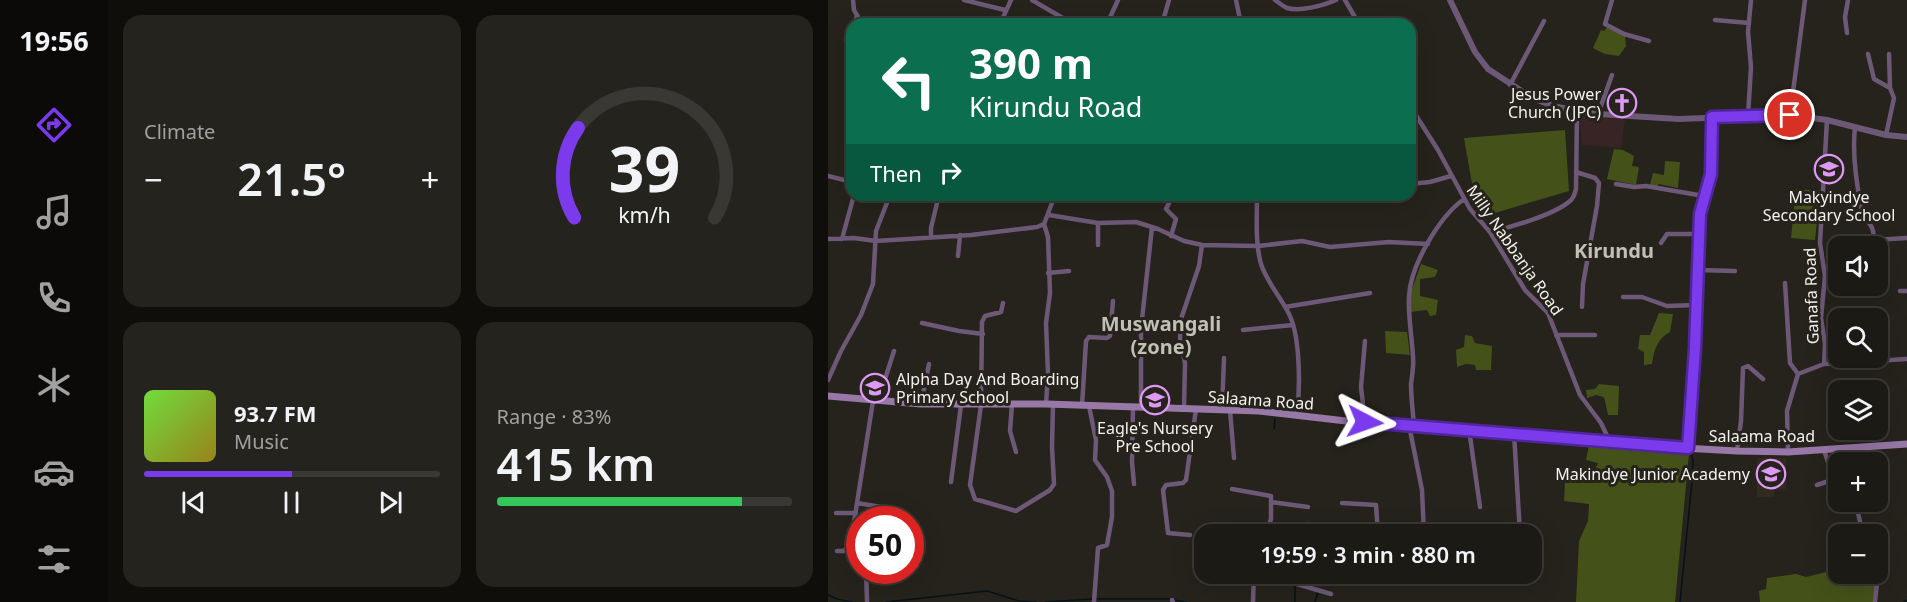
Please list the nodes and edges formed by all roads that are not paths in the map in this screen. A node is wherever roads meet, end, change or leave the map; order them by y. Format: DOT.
graph roads {
  1 [pos="853,0"];
  2 [pos="964,0"];
  3 [pos="1011,0"];
  4 [pos="1032,0"];
  5 [pos="1118,0"];
  6 [pos="1169,0"];
  7 [pos="1238,0"];
  8 [pos="1275,0"];
  9 [pos="1336,0"];
  10 [pos="1345,0"];
  11 [pos="1450,0"];
  12 [pos="1612,0"];
  13 [pos="1751,0"];
  14 [pos="1805,0"];
  15 [pos="1848,0"];
  16 [pos="1005,10"];
  17 [pos="857,15"];
  18 [pos="856,18"];
  19 [pos="859,18"];
  20 [pos="1002,18"];
  21 [pos="1064,18"];
  22 [pos="1110,18"];
  23 [pos="1164,18"];
  24 [pos="1240,18"];
  25 [pos="1356,18"];
  26 [pos="1716,20"];
  27 [pos="1544,21"];
  28 [pos="1749,23"];
  29 [pos="1847,33"];
  30 [pos="1649,41"];
  31 [pos="1868,54"];
  32 [pos="1888,54"];
  33 [pos="1612,75"];
  34 [pos="1510,85"];
  35 [pos="1890,88"];
  36 [pos="1577,112"];
  37 [pos="1598,114"];
  38 [pos="1416,115"];
  39 [pos="1790,115"];
  40 [pos="1748,116"];
  41 [pos="1712,117"];
  42 [pos="1827,120"];
  43 [pos="1855,127"];
  44 [pos="1886,135"];
  45 [pos="1907,137"];
  46 [pos="1576,172"];
  47 [pos="828,176"];
  48 [pos="1451,176"];
  49 [pos="846,180"];
  50 [pos="1416,183"];
  51 [pos="1616,184"];
  52 [pos="1704,196"];
  53 [pos="1464,199"];
  54 [pos="852,201"];
  55 [pos="887,201"];
  56 [pos="937,201"];
  57 [pos="1053,201"];
  58 [pos="1169,201"];
  59 [pos="1257,201"];
  60 [pos="1049,215"];
  61 [pos="1098,223"];
  62 [pos="1044,224"];
  63 [pos="1152,227"];
  64 [pos="1490,232"];
  65 [pos="1699,234"];
  66 [pos="960,235"];
  67 [pos="1171,236"];
  68 [pos="1873,236"];
  69 [pos="931,237"];
  70 [pos="1907,238"];
  71 [pos="828,239"];
  72 [pos="842,239"];
  73 [pos="876,241"];
  74 [pos="1888,241"];
  75 [pos="1661,243"];
  76 [pos="1428,244"];
  77 [pos="1098,245"];
  78 [pos="1202,245"];
  79 [pos="1258,246"];
  80 [pos="958,256"];
  81 [pos="1698,270"];
  82 [pos="1069,271"];
  83 [pos="1735,271"];
  84 [pos="1048,273"];
  85 [pos="1785,283"];
  86 [pos="1900,291"];
  87 [pos="1907,291"];
  88 [pos="1370,293"];
  89 [pos="1623,297"];
  90 [pos="1113,301"];
  91 [pos="1003,303"];
  92 [pos="1696,305"];
  93 [pos="1285,307"];
  94 [pos="1582,308"];
  95 [pos="922,323"];
  96 [pos="1293,325"];
  97 [pos="1243,330"];
  98 [pos="983,334"];
  99 [pos="1556,335"];
  100 [pos="1595,335"];
  101 [pos="1365,341"];
  102 [pos="894,351"];
  103 [pos="1224,358"];
  104 [pos="1907,359"];
  105 [pos="929,364"];
  106 [pos="1824,364"];
  107 [pos="1798,374"];
  108 [pos="1762,379"];
  109 [pos="828,380"];
  110 [pos="828,397"];
  111 [pos="875,401"];
  112 [pos="921,404"];
  113 [pos="1012,404"];
  114 [pos="961,405"];
  115 [pos="981,405"];
  116 [pos="1050,405"];
  117 [pos="1086,406"];
  118 [pos="1137,408"];
  119 [pos="1184,408"];
  120 [pos="1196,409"];
  121 [pos="1226,410"];
  122 [pos="1297,416"];
  123 [pos="1365,422"];
  124 [pos="1411,425"];
  125 [pos="1469,429"];
  126 [pos="1514,433"];
  127 [pos="1610,442"];
  128 [pos="1907,444"];
  129 [pos="1688,448"];
  130 [pos="1824,450"];
  131 [pos="1737,451"];
  132 [pos="1016,452"];
  133 [pos="1788,452"];
  134 [pos="1234,458"];
  135 [pos="1828,462"];
  136 [pos="1828,481"];
  137 [pos="951,482"];
  138 [pos="1134,484"];
  139 [pos="1817,485"];
  140 [pos="1232,489"];
  141 [pos="1271,502"];
  142 [pos="1342,503"];
  143 [pos="857,504"];
  144 [pos="871,506"];
  145 [pos="1308,507"];
  146 [pos="1480,507"];
  147 [pos="836,513"];
  148 [pos="846,513"];
  149 [pos="1269,524"];
  150 [pos="1377,524"];
  151 [pos="1424,524"];
  152 [pos="1519,524"];
  153 [pos="1190,535"];
  154 [pos="846,548"];
  155 [pos="837,551"];
  156 [pos="866,584"];
  157 [pos="1254,584"];
  158 [pos="1296,584"];
  159 [pos="1877,584"];
  160 [pos="1306,586"];
  161 [pos="1331,594"];
  162 [pos="867,601"];
  163 [pos="1094,602"];
  164 [pos="1253,602"];
  165 [pos="1875,602"];
  1 -- 17 [label="street"];
  2 -- 16 [label="street"];
  3 -- 16 [label="street"];
  4 -- 21 [label="street"];
  5 -- 22 [label="street"];
  6 -- 23 [label="street"];
  7 -- 24 [label="street"];
  8 -- 9 [label="street"];
  10 -- 25 [label="street"];
  11 -- 34 [label="street"];
  12 -- 30 [label="street"];
  13 -- 28 [label="street"];
  14 -- 39 [label="street"];
  15 -- 29 [label="street"];
  16 -- 20 [label="street"];
  17 -- 18 [label="street"];
  17 -- 19 [label="street"];
  26 -- 28 [label="street"];
  27 -- 34 [label="street"];
  28 -- 40 [label="street"];
  31 -- 35 [label="street"];
  32 -- 35 [label="street"];
  33 -- 37 [label="street"];
  34 -- 36 [label="street"];
  35 -- 44 [label="street"];
  36 -- 37 [label="street"];
  36 -- 46 [label="street"];
  37 -- 41 [label="street"];
  38 -- 48 [label="street, Milly Nabbanja Road"];
  39 -- 40 [label="street"];
  39 -- 42 [label="street"];
  40 -- 41 [label="street"];
  41 -- 52 [label="street"];
  42 -- 43 [label="street"];
  42 -- 106 [label="street, Ganafa Road"];
  43 -- 44 [label="street"];
  43 -- 68 [label="street"];
  44 -- 45 [label="street"];
  46 -- 64 [label="street"];
  46 -- 94 [label="street"];
  47 -- 49 [label="street"];
  48 -- 50 [label="street"];
  48 -- 53 [label="street, Milly Nabbanja Road"];
  51 -- 52 [label="street"];
  52 -- 65 [label="street"];
  53 -- 64 [label="street, Milly Nabbanja Road"];
  53 -- 76 [label="street"];
  54 -- 72 [label="street"];
  55 -- 73 [label="street"];
  56 -- 69 [label="street"];
  57 -- 60 [label="street"];
  58 -- 67 [label="street"];
  59 -- 79 [label="street"];
  60 -- 61 [label="street"];
  60 -- 62 [label="street"];
  61 -- 63 [label="street"];
  61 -- 77 [label="street"];
  62 -- 66 [label="street"];
  62 -- 84 [label="street"];
  63 -- 67 [label="street"];
  63 -- 118 [label="street"];
  64 -- 99 [label="street, Milly Nabbanja Road"];
  65 -- 75 [label="street"];
  65 -- 81 [label="street"];
  66 -- 69 [label="street"];
  66 -- 80 [label="street"];
  67 -- 78 [label="street"];
  69 -- 73 [label="street"];
  70 -- 74 [label="street"];
  71 -- 72 [label="street"];
  72 -- 73 [label="street"];
  73 -- 109 [label="street"];
  76 -- 79 [label="street"];
  76 -- 124 [label="street"];
  78 -- 79 [label="street"];
  78 -- 119 [label="street"];
  79 -- 93 [label="street"];
  81 -- 83 [label="street"];
  81 -- 92 [label="street"];
  82 -- 84 [label="street"];
  84 -- 116 [label="street"];
  85 -- 107 [label="street"];
  86 -- 87 [label="street"];
  88 -- 93 [label="street"];
  89 -- 92 [label="street"];
  90 -- 117 [label="street"];
  91 -- 98 [label="street"];
  92 -- 129 [label="street"];
  93 -- 96 [label="street"];
  95 -- 98 [label="street"];
  96 -- 97 [label="street"];
  96 -- 122 [label="street"];
  98 -- 115 [label="street"];
  99 -- 100 [label="street"];
  99 -- 127 [label="street, Milly Nabbanja Road"];
  101 -- 123 [label="street"];
  102 -- 111 [label="street"];
  103 -- 121 [label="street"];
  104 -- 106 [label="street"];
  105 -- 112 [label="street"];
  106 -- 107 [label="street, Ganafa Road"];
  107 -- 133 [label="street"];
  108 -- 131 [label="street"];
  110 -- 111 [label="main road, Salaama Road"];
  111 -- 112 [label="main road, Salaama Road"];
  111 -- 143 [label="street"];
  112 -- 114 [label="main road, Salaama Road"];
  113 -- 115 [label="main road, Salaama Road"];
  113 -- 116 [label="main road, Salaama Road"];
  113 -- 132 [label="street"];
  114 -- 115 [label="main road, Salaama Road"];
  114 -- 137 [label="street"];
  115 -- 116 [label="street"];
  116 -- 117 [label="main road, Salaama Road"];
  117 -- 118 [label="main road, Salaama Road"];
  117 -- 163 [label="street"];
  118 -- 119 [label="main road, Salaama Road"];
  118 -- 138 [label="street"];
  119 -- 120 [label="main road, Salaama Road"];
  120 -- 121 [label="main road, Salaama Road"];
  120 -- 153 [label="street"];
  121 -- 122 [label="main road, Salaama Road"];
  121 -- 134 [label="street"];
  122 -- 123 [label="main road, Salaama Road"];
  123 -- 124 [label="main road, Salaama Road"];
  124 -- 125 [label="main road, Salaama Road"];
  124 -- 151 [label="street"];
  125 -- 126 [label="main road, Salaama Road"];
  125 -- 146 [label="street"];
  126 -- 127 [label="main road, Salaama Road"];
  126 -- 152 [label="street"];
  127 -- 129 [label="main road, Salaama Road"];
  128 -- 130 [label="main road, Salaama Road"];
  129 -- 131 [label="main road, Salaama Road"];
  130 -- 133 [label="main road, Salaama Road"];
  130 -- 135 [label="street"];
  131 -- 133 [label="main road, Salaama Road"];
  136 -- 139 [label="street"];
  140 -- 141 [label="street"];
  141 -- 145 [label="street"];
  141 -- 149 [label="street"];
  142 -- 150 [label="street"];
  143 -- 144 [label="street"];
  147 -- 148 [label="street"];
  154 -- 155 [label="street"];
  156 -- 162 [label="street"];
  157 -- 164 [label="street"];
  158 -- 160 [label="street"];
  159 -- 165 [label="street"];
  160 -- 161 [label="street"];
}
